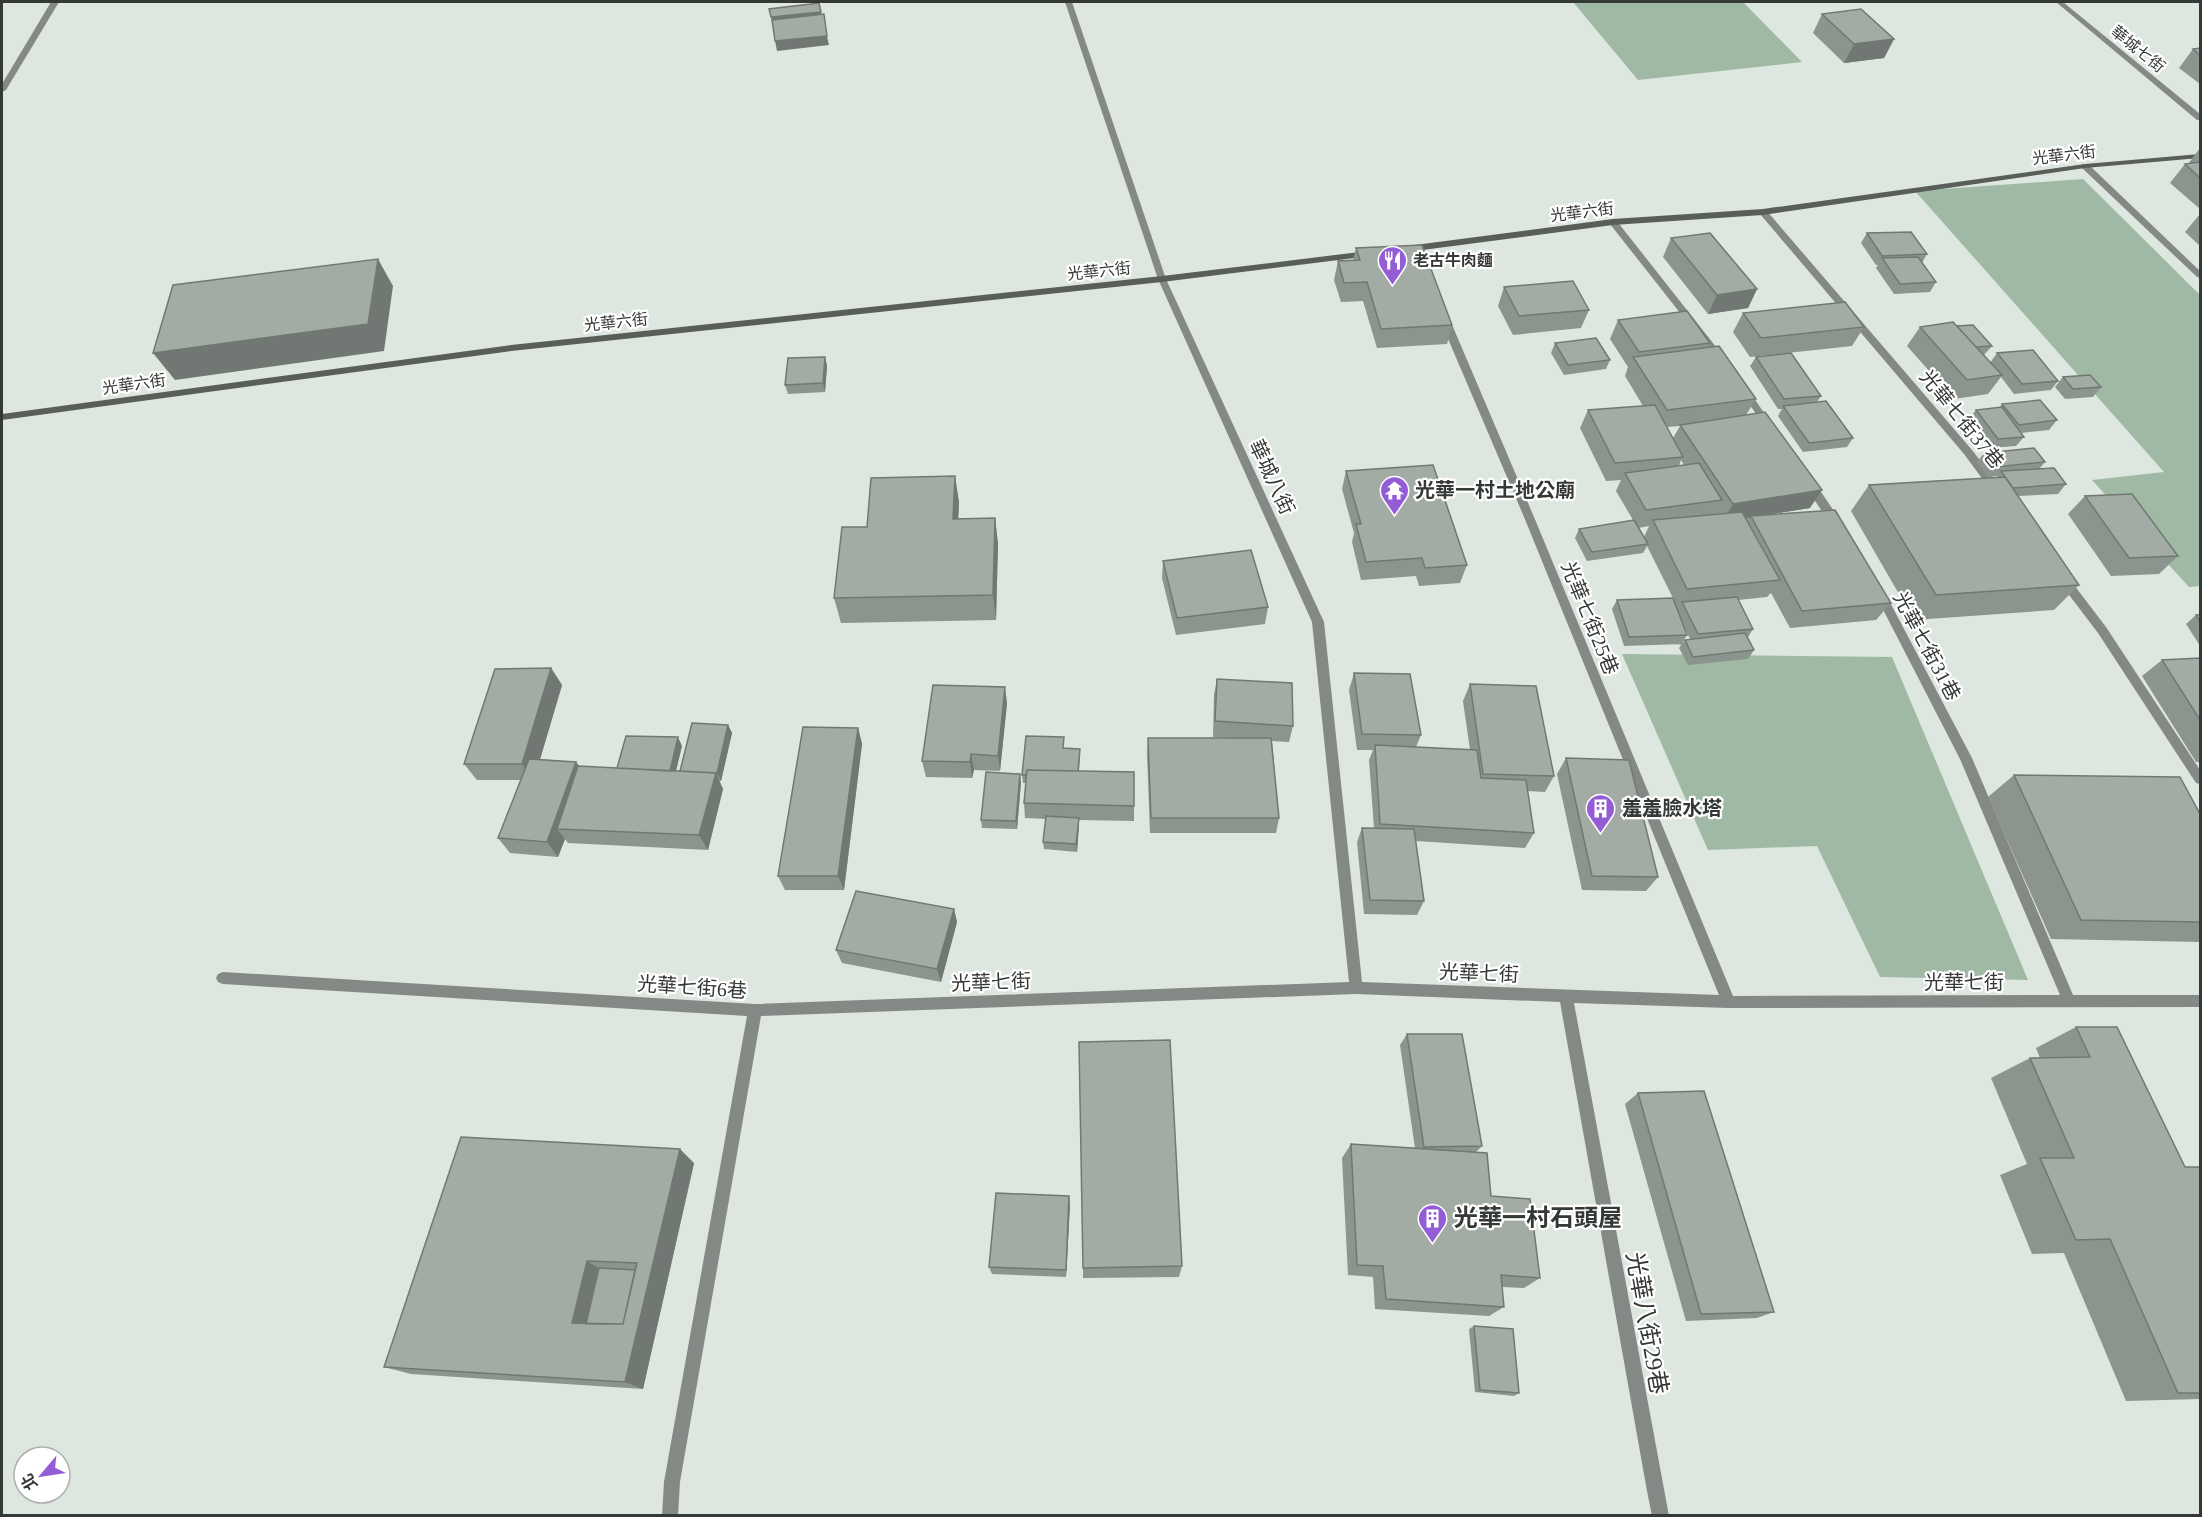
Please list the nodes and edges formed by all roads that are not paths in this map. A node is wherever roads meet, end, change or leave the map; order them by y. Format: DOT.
graph roads {
  1 [pos="55,2"];
  2 [pos="1068,2"];
  3 [pos="2059,2"];
  4 [pos="2,90"];
  5 [pos="2200,118"];
  6 [pos="2200,156"];
  7 [pos="2085,166"];
  8 [pos="1763,212"];
  9 [pos="1613,222"];
  10 [pos="1391,251"];
  11 [pos="1380,253"];
  12 [pos="2200,275"];
  13 [pos="1161,279"];
  14 [pos="1442,313"];
  15 [pos="2,417"];
  16 [pos="1777,438"];
  17 [pos="1804,477"];
  18 [pos="2003,499"];
  19 [pos="1843,534"];
  20 [pos="2060,574"];
  21 [pos="1872,581"];
  22 [pos="2200,779"];
  23 [pos="223,978"];
  24 [pos="1356,988"];
  25 [pos="1566,995"];
  26 [pos="2069,1001"];
  27 [pos="2200,1001"];
  28 [pos="1729,1002"];
  29 [pos="756,1010"];
  30 [pos="669,1515"];
  31 [pos="1661,1515"];
  1 -- 4 [label="street"];
  2 -- 13 [label="street, 華城八街"];
  3 -- 5 [label="street, 華城七街"];
  6 -- 7 [label="street, 光華六街"];
  7 -- 8 [label="street, 光華六街"];
  7 -- 12 [label="street"];
  8 -- 9 [label="street, 光華六街"];
  8 -- 18 [label="street, 光華七街37巷"];
  9 -- 10 [label="street, 光華六街"];
  9 -- 16 [label="street"];
  11 -- 13 [label="street, 光華六街"];
  13 -- 15 [label="street, 光華六街"];
  13 -- 24 [label="street, 華城八街"];
  14 -- 28 [label="street, 光華七街25巷"];
  17 -- 19 [label="street"];
  20 -- 22 [label="street"];
  21 -- 26 [label="street, 光華七街31巷"];
  23 -- 29 [label="street, 光華七街6巷"];
  24 -- 25 [label="street, 光華七街"];
  24 -- 29 [label="street, 光華七街"];
  25 -- 28 [label="street, 光華七街"];
  25 -- 31 [label="street, 光華八街29巷"];
  26 -- 27 [label="street, 光華七街"];
  26 -- 28 [label="street, 光華七街"];
  29 -- 30 [label="street, 光華七街6巷"];
}
